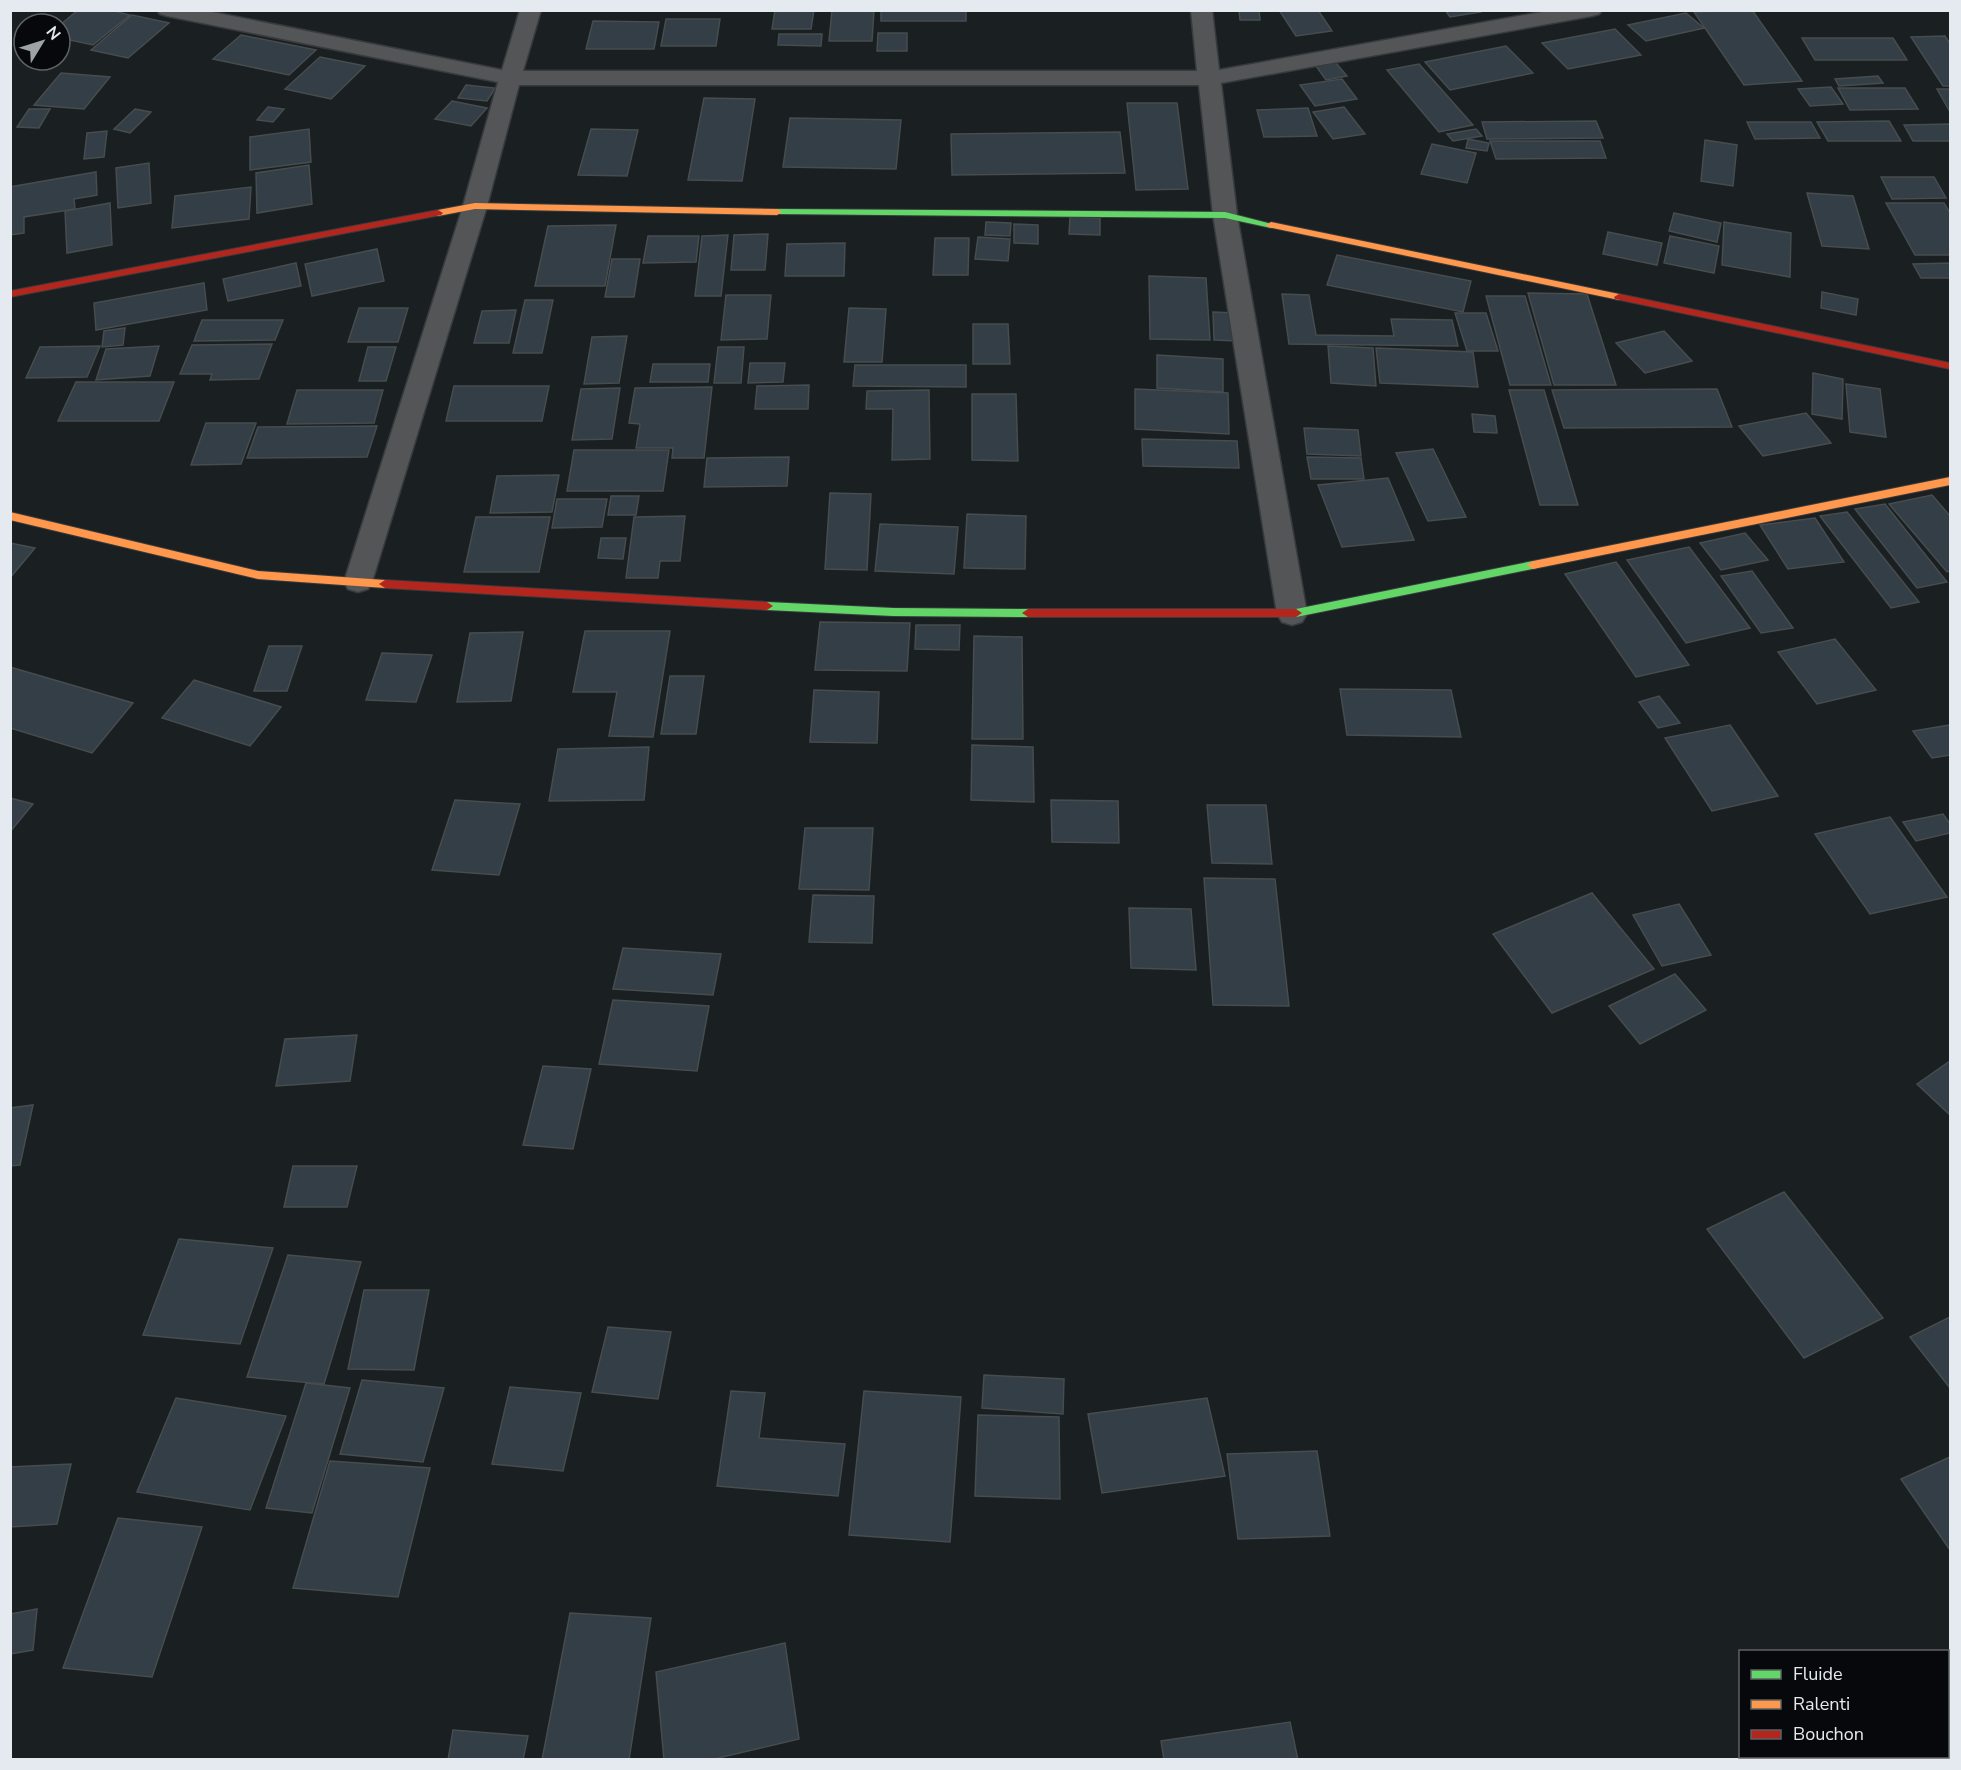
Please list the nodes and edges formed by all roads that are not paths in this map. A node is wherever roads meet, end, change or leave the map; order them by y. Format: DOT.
graph roads {
  1 [pos="167,10"];
  2 [pos="531,10"];
  3 [pos="1201,10"];
  4 [pos="1592,10"];
  5 [pos="510,78"];
  6 [pos="1209,78"];
  7 [pos="475,206"];
  8 [pos="1226,215"];
  9 [pos="10,294"];
  10 [pos="1950,366"];
  11 [pos="1950,481"];
  12 [pos="10,516"];
  13 [pos="358,582"];
  14 [pos="1292,614"];
  1 -- 5 [label="street"];
  2 -- 5 [label="street"];
  3 -- 6 [label="street"];
  4 -- 6 [label="street"];
  5 -- 6 [label="street"];
  5 -- 7 [label="street"];
  6 -- 8 [label="street"];
  7 -- 8 [label="street"];
  7 -- 9 [label="street"];
  7 -- 13 [label="street"];
  8 -- 10 [label="street"];
  8 -- 14 [label="street"];
  11 -- 14 [label="street"];
  12 -- 13 [label="street"];
  13 -- 14 [label="street"];
}
